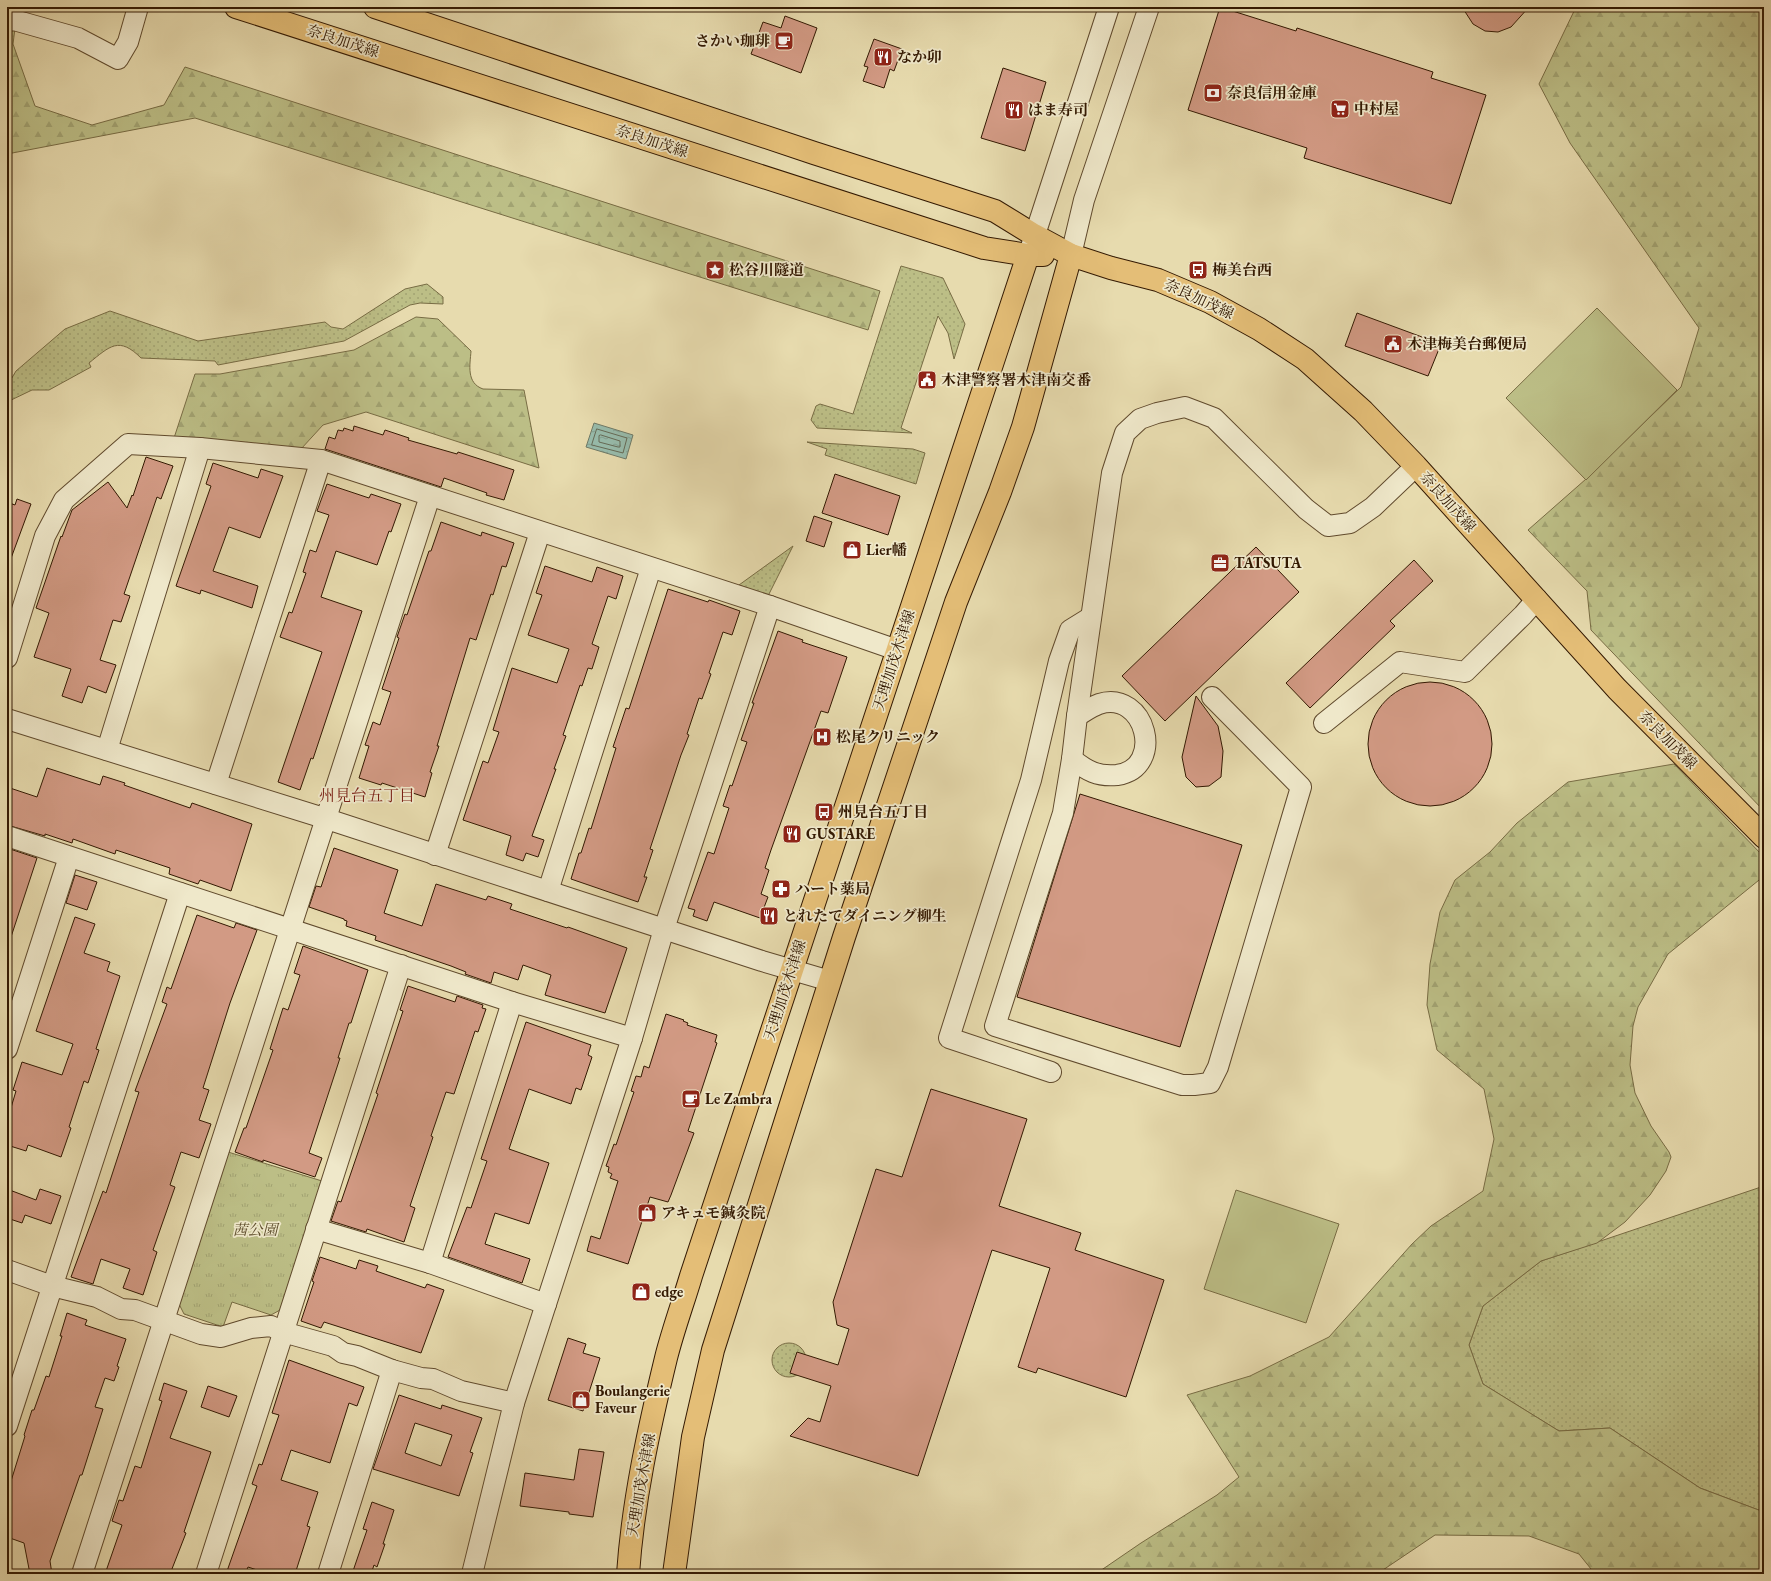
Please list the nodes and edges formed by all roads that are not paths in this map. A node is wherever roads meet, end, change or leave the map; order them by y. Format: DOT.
graph roads {
  1 [pos="138,7"];
  2 [pos="236,7"];
  3 [pos="375,7"];
  4 [pos="1110,7"];
  5 [pos="1149,7"];
  6 [pos="7,21"];
  7 [pos="1031,245"];
  8 [pos="1071,255"];
  9 [pos="200,448"];
  10 [pos="321,460"];
  11 [pos="1416,466"];
  12 [pos="430,496"];
  13 [pos="540,532"];
  14 [pos="651,568"];
  15 [pos="1537,599"];
  16 [pos="770,606"];
  17 [pos="1091,617"];
  18 [pos="897,650"];
  19 [pos="7,658"];
  20 [pos="1212,697"];
  21 [pos="1077,716"];
  22 [pos="7,718"];
  23 [pos="1324,723"];
  24 [pos="107,750"];
  25 [pos="1072,759"];
  26 [pos="216,784"];
  27 [pos="327,819"];
  28 [pos="7,836"];
  29 [pos="1764,837"];
  30 [pos="435,855"];
  31 [pos="69,857"];
  32 [pos="548,891"];
  33 [pos="180,893"];
  34 [pos="664,929"];
  35 [pos="291,930"];
  36 [pos="401,965"];
  37 [pos="792,969"];
  38 [pos="830,981"];
  39 [pos="512,1002"];
  40 [pos="632,1038"];
  41 [pos="7,1049"];
  42 [pos="1052,1072"];
  43 [pos="316,1229"];
  44 [pos="430,1263"];
  45 [pos="7,1270"];
  46 [pos="52,1286"];
  47 [pos="546,1304"];
  48 [pos="164,1320"];
  49 [pos="284,1332"];
  50 [pos="392,1370"];
  51 [pos="13,1386"];
  52 [pos="514,1403"];
  53 [pos="7,1426"];
  54 [pos="82,1574"];
  55 [pos="206,1574"];
  56 [pos="328,1574"];
  57 [pos="472,1574"];
  58 [pos="628,1574"];
  59 [pos="674,1574"];
  1 -- 6 [label="street"];
  2 -- 7 [label="main road, 奈良加茂線"];
  3 -- 7 [label="main road"];
  4 -- 7 [label="street"];
  5 -- 8 [label="street"];
  7 -- 8 [label="main road, 奈良加茂線"];
  7 -- 18 [label="main road, 天理加茂木津線"];
  8 -- 11 [label="main road, 奈良加茂線"];
  8 -- 38 [label="main road"];
  9 -- 10 [label="street"];
  9 -- 19 [label="street"];
  9 -- 24 [label="street"];
  10 -- 12 [label="street"];
  10 -- 26 [label="street"];
  11 -- 15 [label="main road, 奈良加茂線"];
  11 -- 17 [label="street"];
  12 -- 13 [label="street"];
  12 -- 27 [label="street"];
  13 -- 14 [label="street"];
  13 -- 30 [label="street"];
  14 -- 16 [label="street"];
  14 -- 32 [label="street"];
  15 -- 23 [label="street"];
  15 -- 29 [label="main road, 奈良加茂線"];
  16 -- 18 [label="street"];
  16 -- 34 [label="street"];
  17 -- 21 [label="street"];
  17 -- 42 [label="street"];
  18 -- 37 [label="main road, 天理加茂木津線"];
  20 -- 25 [label="street"];
  21 -- 25 [label="street"];
  21 -- 25 [label="street"];
  22 -- 24 [label="street"];
  24 -- 26 [label="street"];
  26 -- 27 [label="street"];
  27 -- 30 [label="street"];
  27 -- 35 [label="street"];
  28 -- 31 [label="street"];
  30 -- 32 [label="street"];
  31 -- 33 [label="street"];
  31 -- 41 [label="street"];
  32 -- 34 [label="street"];
  33 -- 35 [label="street"];
  33 -- 46 [label="street"];
  34 -- 37 [label="street"];
  34 -- 40 [label="street"];
  35 -- 36 [label="street"];
  35 -- 48 [label="street"];
  36 -- 39 [label="street"];
  36 -- 43 [label="street"];
  37 -- 38 [label="street"];
  37 -- 58 [label="main road, 天理加茂木津線"];
  38 -- 59 [label="main road"];
  39 -- 40 [label="street"];
  39 -- 44 [label="street"];
  40 -- 47 [label="street"];
  43 -- 44 [label="street"];
  43 -- 49 [label="street"];
  44 -- 47 [label="street"];
  45 -- 46 [label="street"];
  46 -- 48 [label="street"];
  46 -- 51 [label="street"];
  47 -- 52 [label="street"];
  48 -- 49 [label="street"];
  48 -- 54 [label="street"];
  49 -- 50 [label="street"];
  49 -- 55 [label="street"];
  50 -- 52 [label="street"];
  50 -- 56 [label="street"];
  51 -- 53 [label="street"];
  52 -- 57 [label="street"];
}
